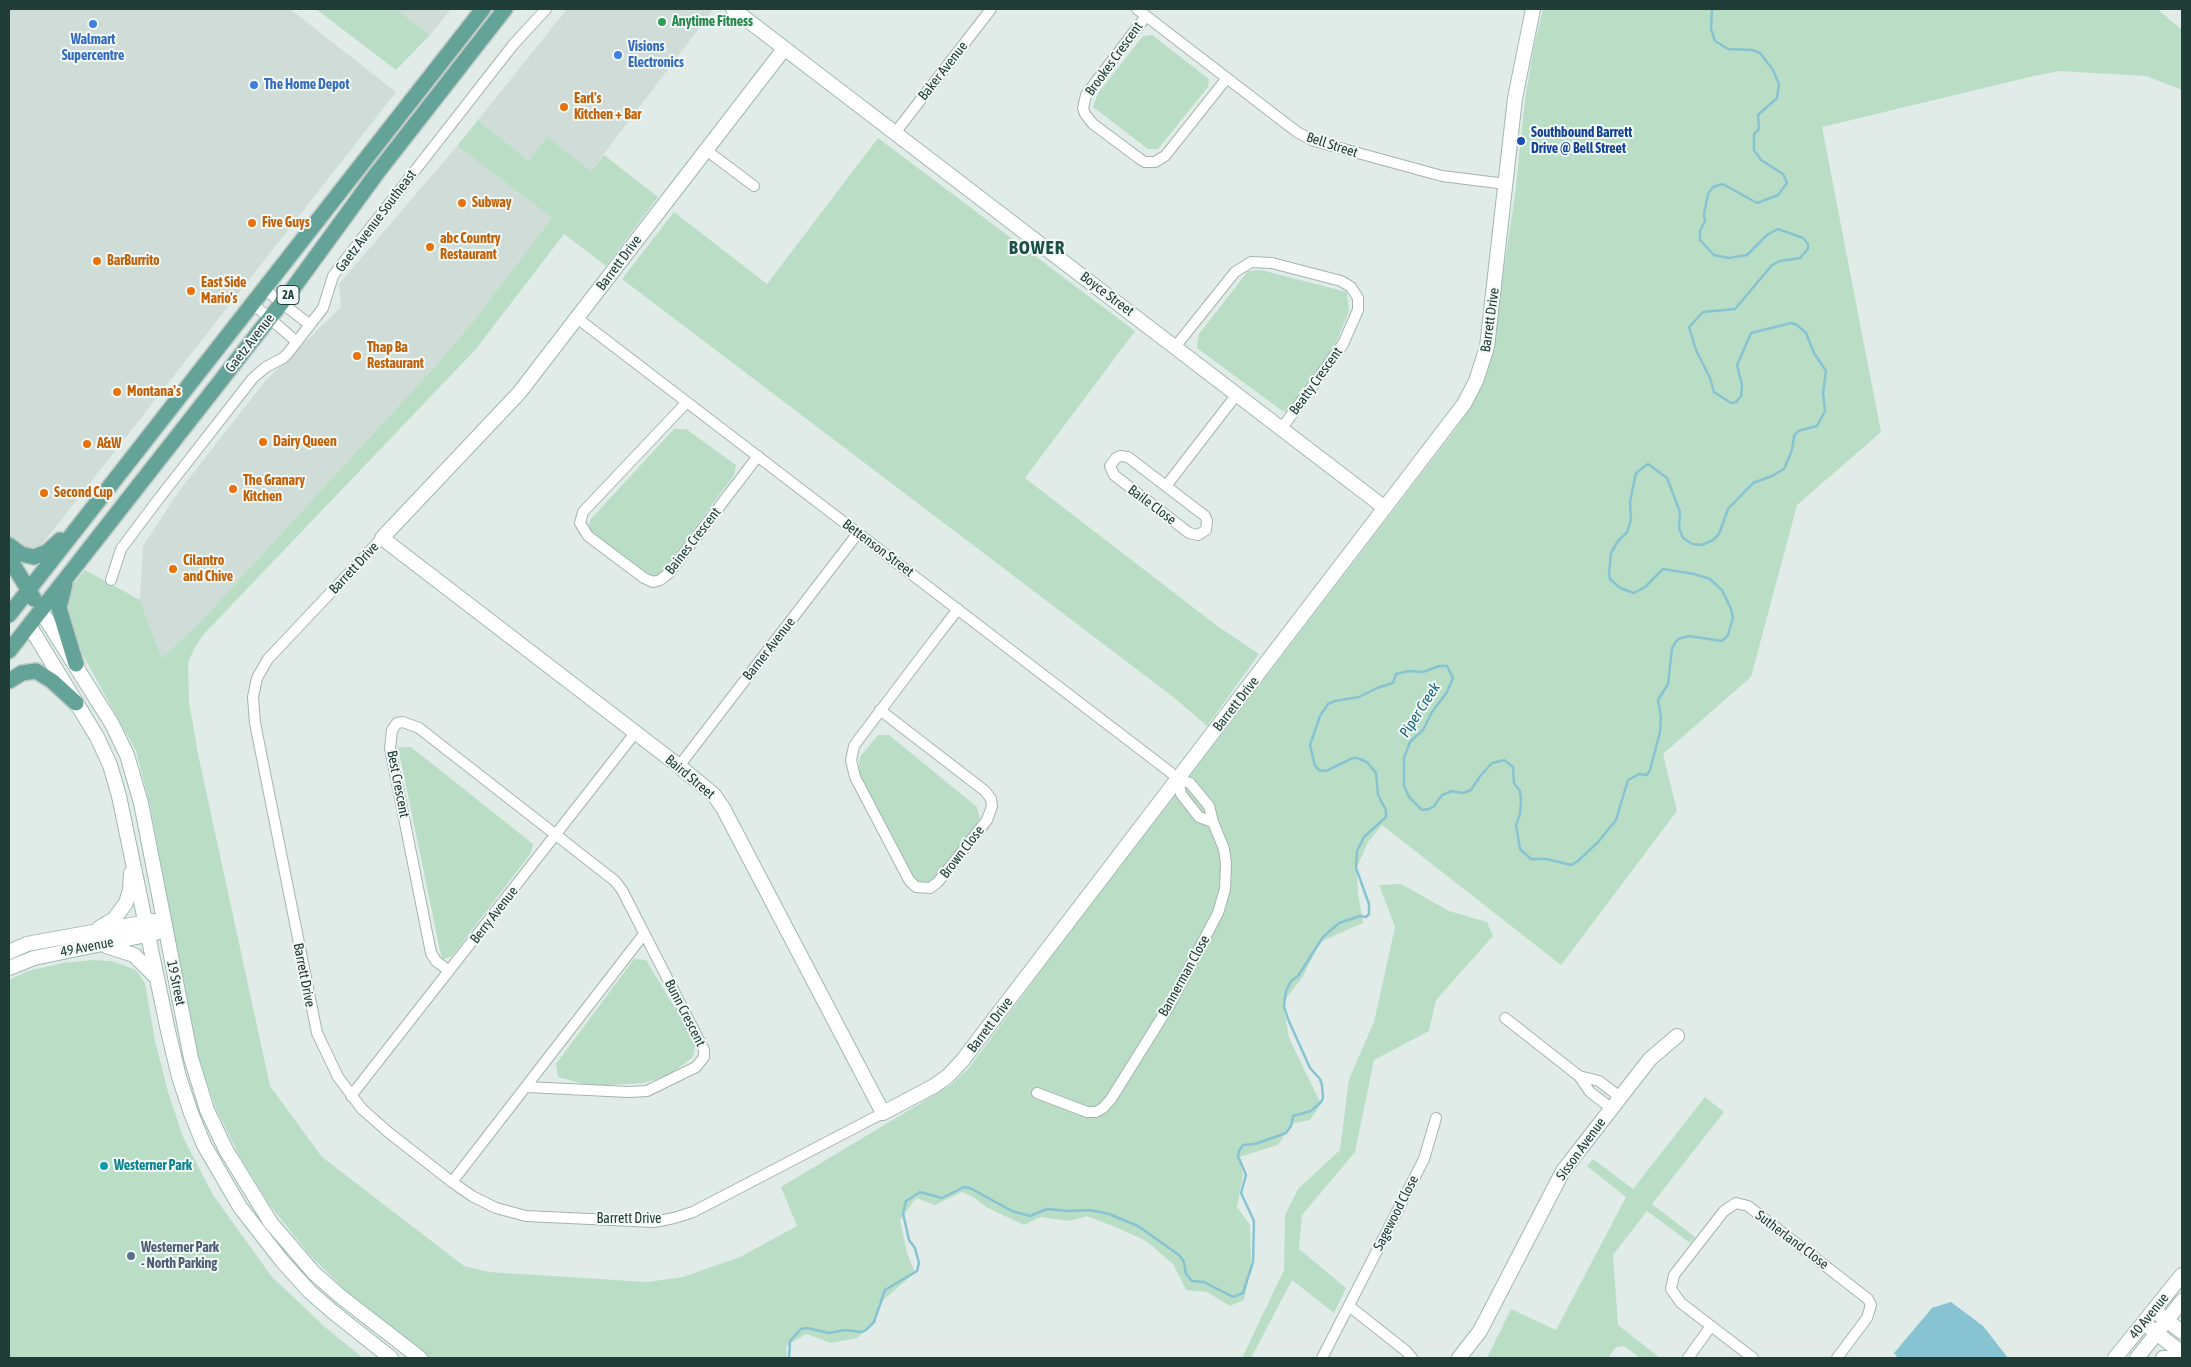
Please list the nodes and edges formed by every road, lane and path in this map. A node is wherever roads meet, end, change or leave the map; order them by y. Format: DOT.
graph roads {
  1 [pos="482,9"];
  2 [pos="505,9"];
  3 [pos="546,9"];
  4 [pos="733,9"];
  5 [pos="991,9"];
  6 [pos="1137,9"];
  7 [pos="1533,9"];
  8 [pos="1146,16"];
  9 [pos="784,49"];
  10 [pos="1227,78"];
  11 [pos="895,133"];
  12 [pos="706,150"];
  13 [pos="1506,184"];
  14 [pos="754,186"];
  15 [pos="264,289"];
  16 [pos="282,303"];
  17 [pos="253,304"];
  18 [pos="577,318"];
  19 [pos="269,319"];
  20 [pos="310,326"];
  21 [pos="297,342"];
  22 [pos="1176,347"];
  23 [pos="1237,394"];
  24 [pos="687,402"];
  25 [pos="1282,428"];
  26 [pos="758,456"];
  27 [pos="1166,486"];
  28 [pos="1385,508"];
  29 [pos="82,521"];
  30 [pos="858,533"];
  31 [pos="382,538"];
  32 [pos="9,545"];
  33 [pos="9,558"];
  34 [pos="67,578"];
  35 [pos="111,580"];
  36 [pos="29,590"];
  37 [pos="11,605"];
  38 [pos="958,609"];
  39 [pos="41,610"];
  40 [pos="28,626"];
  41 [pos="9,651"];
  42 [pos="76,664"];
  43 [pos="9,681"];
  44 [pos="76,704"];
  45 [pos="880,710"];
  46 [pos="635,733"];
  47 [pos="679,766"];
  48 [pos="1178,779"];
  49 [pos="1213,822"];
  50 [pos="556,834"];
  51 [pos="132,855"];
  52 [pos="165,925"];
  53 [pos="147,929"];
  54 [pos="87,934"];
  55 [pos="644,934"];
  56 [pos="100,945"];
  57 [pos="9,952"];
  58 [pos="9,968"];
  59 [pos="449,972"];
  60 [pos="157,977"];
  61 [pos="1505,1018"];
  62 [pos="1677,1036"];
  63 [pos="1579,1076"];
  64 [pos="526,1087"];
  65 [pos="1037,1093"];
  66 [pos="351,1096"];
  67 [pos="1620,1097"];
  68 [pos="1611,1108"];
  69 [pos="883,1113"];
  70 [pos="1436,1118"];
  71 [pos="452,1182"];
  72 [pos="2182,1275"];
  73 [pos="2182,1301"];
  74 [pos="1349,1306"];
  75 [pos="2154,1310"];
  76 [pos="2167,1320"];
  77 [pos="2143,1323"];
  78 [pos="1711,1326"];
  79 [pos="1480,1331"];
  80 [pos="2182,1332"];
  81 [pos="2157,1333"];
  82 [pos="2182,1353"];
  83 [pos="1409,1355"];
  84 [pos="391,1358"];
  85 [pos="420,1358"];
  86 [pos="1322,1358"];
  87 [pos="1421,1358"];
  88 [pos="1459,1358"];
  89 [pos="1473,1358"];
  90 [pos="1688,1358"];
  91 [pos="1753,1358"];
  92 [pos="1837,1358"];
  93 [pos="2115,1358"];
  94 [pos="2137,1358"];
  95 [pos="2163,1358"];
  96 [pos="2178,1358"];
  1 -- 15 [label="main road, Gaetz Avenue / 2A"];
  2 -- 16 [label="main road, Gaetz Avenue / 2A"];
  3 -- 20 [label="street, Gaetz Avenue Southeast"];
  4 -- 9 [label="street, Boyce Street"];
  5 -- 11 [label="street, Baker Avenue"];
  6 -- 8 [label="street, Bell Street"];
  7 -- 13 [label="street, Barrett Drive"];
  8 -- 10 [label="street, Bell Street"];
  8 -- 10 [label="street, Brookes Crescent"];
  9 -- 11 [label="street, Boyce Street"];
  9 -- 12 [label="street, Barrett Drive"];
  10 -- 13 [label="street, Bell Street"];
  11 -- 22 [label="street, Boyce Street"];
  12 -- 14 [label="street"];
  12 -- 18 [label="street, Barrett Drive"];
  13 -- 28 [label="street, Barrett Drive"];
  15 -- 16 [label="street"];
  15 -- 17 [label="main road, Gaetz Avenue / 2A"];
  16 -- 19 [label="main road, Gaetz Avenue / 2A"];
  16 -- 20 [label="street"];
  17 -- 19 [label="street"];
  17 -- 29 [label="main road, Gaetz Avenue / 2A"];
  18 -- 24 [label="street, Bettenson Street"];
  18 -- 31 [label="street, Barrett Drive"];
  19 -- 21 [label="street"];
  19 -- 34 [label="main road, Gaetz Avenue / 2A"];
  20 -- 21 [label="street, Gaetz Avenue Southeast"];
  21 -- 35 [label="street, Gaetz Avenue Southeast"];
  22 -- 23 [label="street, Boyce Street"];
  22 -- 25 [label="street, Beatty Crescent"];
  23 -- 25 [label="street, Boyce Street"];
  23 -- 27 [label="street, Baile Close"];
  24 -- 26 [label="street, Bettenson Street"];
  24 -- 26 [label="street, Baines Crescent"];
  25 -- 28 [label="street, Boyce Street"];
  26 -- 30 [label="street, Bettenson Street"];
  27 -- 27 [label="street, Baile Close"];
  28 -- 48 [label="street, Barrett Drive"];
  29 -- 32 [label="main road"];
  29 -- 36 [label="main road, Gaetz Avenue / 2A"];
  30 -- 38 [label="street, Bettenson Street"];
  30 -- 47 [label="street, Barner Avenue"];
  31 -- 46 [label="street, Baird Street"];
  31 -- 66 [label="street, Barrett Drive"];
  33 -- 36 [label="main road, 19 Street"];
  34 -- 39 [label="main road, Gaetz Avenue / 2A"];
  34 -- 42 [label="main road"];
  36 -- 37 [label="main road, Gaetz Avenue / 2A"];
  36 -- 39 [label="main road, 19 Street"];
  37 -- 40 [label="main road, 19 Street / 2A"];
  38 -- 45 [label="street, Brown Close"];
  38 -- 48 [label="street, Bettenson Street"];
  39 -- 40 [label="main road, Gaetz Avenue / 2A"];
  39 -- 42 [label="street, 19 Street"];
  40 -- 41 [label="main road, Gaetz Avenue"];
  40 -- 44 [label="street, 19 Street"];
  42 -- 52 [label="street, 19 Street"];
  43 -- 44 [label="main road"];
  44 -- 51 [label="street, 19 Street"];
  45 -- 45 [label="street, Brown Close"];
  46 -- 47 [label="street, Baird Street"];
  46 -- 50 [label="street, Berry Avenue"];
  47 -- 69 [label="street, Baird Street"];
  48 -- 49 [label="street"];
  48 -- 49 [label="street"];
  48 -- 69 [label="street, Barrett Drive"];
  49 -- 65 [label="street, Bannerman Close"];
  50 -- 55 [label="street, Bunn Crescent"];
  50 -- 59 [label="street, Berry Avenue"];
  50 -- 59 [label="street, Best Crescent"];
  51 -- 53 [label="street, 19 Street"];
  51 -- 54 [label="street"];
  52 -- 53 [label="street, 49 Avenue"];
  52 -- 85 [label="street, 19 Street"];
  53 -- 54 [label="street, 49 Avenue"];
  53 -- 56 [label="street, 49 Avenue"];
  53 -- 60 [label="street, 19 Street"];
  54 -- 57 [label="street, 49 Avenue"];
  55 -- 64 [label="street"];
  55 -- 64 [label="street, Bunn Crescent"];
  56 -- 58 [label="street, 49 Avenue"];
  56 -- 60 [label="street"];
  59 -- 66 [label="street, Berry Avenue"];
  60 -- 84 [label="street, 19 Street"];
  61 -- 63 [label="street"];
  62 -- 67 [label="street, Sisson Avenue"];
  63 -- 67 [label="street"];
  63 -- 68 [label="street"];
  64 -- 71 [label="street"];
  66 -- 71 [label="street, Barrett Drive"];
  67 -- 68 [label="street, Sisson Avenue"];
  68 -- 79 [label="street, Sisson Avenue"];
  69 -- 71 [label="street, Barrett Drive"];
  70 -- 74 [label="street, Sagewood Close"];
  72 -- 75 [label="street, 40 Avenue"];
  73 -- 76 [label="street, 40 Avenue"];
  74 -- 83 [label="street"];
  74 -- 86 [label="street, Sagewood Close"];
  75 -- 76 [label="street"];
  75 -- 77 [label="street, 40 Avenue"];
  76 -- 80 [label="street"];
  76 -- 81 [label="street, 40 Avenue"];
  77 -- 81 [label="street"];
  77 -- 93 [label="street, 40 Avenue"];
  78 -- 90 [label="street"];
  78 -- 91 [label="street, Sutherland Close"];
  78 -- 92 [label="street, Sutherland Close"];
  79 -- 88 [label="street, Sisson Avenue"];
  79 -- 89 [label="street, Sisson Avenue"];
  81 -- 82 [label="street"];
  81 -- 94 [label="street, 40 Avenue"];
  83 -- 87 [label="street"];
  95 -- 96 [label="street"];
}
